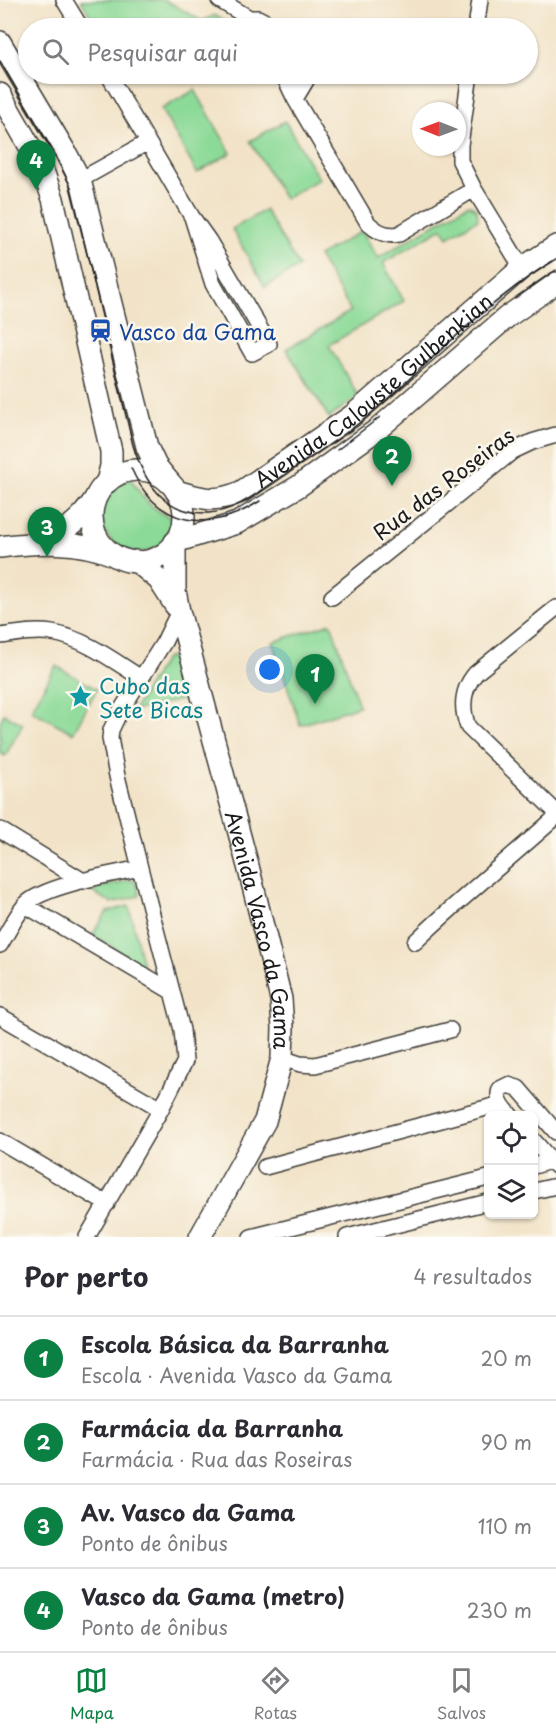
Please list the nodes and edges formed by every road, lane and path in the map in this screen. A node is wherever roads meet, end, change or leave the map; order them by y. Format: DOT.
graph roads {
  1 [pos="64,0"];
  2 [pos="219,0"];
  3 [pos="480,0"];
  4 [pos="75,18"];
  5 [pos="246,18"];
  6 [pos="477,18"];
  7 [pos="0,42"];
  8 [pos="18,72"];
  9 [pos="25,84"];
  10 [pos="114,84"];
  11 [pos="288,84"];
  12 [pos="304,84"];
  13 [pos="469,84"];
  14 [pos="0,94"];
  15 [pos="295,99"];
  16 [pos="148,142"];
  17 [pos="80,180"];
  18 [pos="474,189"];
  19 [pos="192,217"];
  20 [pos="556,246"];
  21 [pos="522,268"];
  22 [pos="556,283"];
  23 [pos="556,435"];
  24 [pos="173,487"];
  25 [pos="101,490"];
  26 [pos="175,542"];
  27 [pos="37,543"];
  28 [pos="0,547"];
  29 [pos="114,555"];
  30 [pos="136,561"];
  31 [pos="332,597"];
  32 [pos="556,608"];
  33 [pos="179,611"];
  34 [pos="0,636"];
  35 [pos="141,678"];
  36 [pos="556,812"];
  37 [pos="556,817"];
  38 [pos="0,830"];
  39 [pos="140,868"];
  40 [pos="84,881"];
  41 [pos="25,905"];
  42 [pos="415,942"];
  43 [pos="0,945"];
  44 [pos="171,991"];
  45 [pos="0,1016"];
  46 [pos="450,1030"];
  47 [pos="282,1058"];
  48 [pos="161,1109"];
  49 [pos="506,1110"];
  50 [pos="556,1132"];
  51 [pos="0,1141"];
  52 [pos="538,1145"];
  53 [pos="555,1162"];
  54 [pos="538,1165"];
  55 [pos="265,1167"];
  56 [pos="484,1179"];
  57 [pos="556,1186"];
  58 [pos="538,1190"];
  59 [pos="484,1203"];
  60 [pos="107,1204"];
  61 [pos="87,1237"];
  62 [pos="200,1237"];
  63 [pos="251,1237"];
  64 [pos="347,1237"];
  1 -- 4 [label="street"];
  2 -- 5 [label="street"];
  3 -- 6 [label="street"];
  7 -- 8 [label="main road"];
  9 -- 17 [label="main road"];
  10 -- 16 [label="street"];
  11 -- 15 [label="street"];
  12 -- 15 [label="street"];
  13 -- 18 [label="street"];
  14 -- 25 [label="main road"];
  15 -- 18 [label="street"];
  16 -- 17 [label="street"];
  16 -- 19 [label="street"];
  17 -- 24 [label="main road"];
  18 -- 21 [label="street"];
  19 -- 19 [label="street"];
  20 -- 21 [label="main road, Avenida Calouste Gulbenkian"];
  21 -- 24 [label="main road, Avenida Calouste Gulbenkian"];
  22 -- 26 [label="main road, Avenida Calouste Gulbenkian"];
  23 -- 31 [label="street, Rua das Roseiras"];
  24 -- 25 [label="main road"];
  24 -- 26 [label="main road"];
  25 -- 27 [label="main road"];
  25 -- 29 [label="main road"];
  26 -- 30 [label="main road"];
  26 -- 33 [label="main road, Avenida Vasco da Gama"];
  27 -- 28 [label="main road"];
  27 -- 29 [label="main road"];
  29 -- 30 [label="main road"];
  30 -- 33 [label="main road, Avenida Vasco da Gama"];
  32 -- 36 [label="street"];
  33 -- 35 [label="street"];
  33 -- 47 [label="main road, Avenida Vasco da Gama"];
  34 -- 35 [label="street"];
  35 -- 39 [label="street"];
  37 -- 42 [label="street"];
  38 -- 40 [label="street"];
  39 -- 40 [label="street"];
  39 -- 44 [label="street"];
  40 -- 41 [label="street"];
  41 -- 43 [label="street"];
  41 -- 44 [label="street"];
  44 -- 48 [label="street"];
  45 -- 48 [label="street"];
  46 -- 47 [label="street"];
  47 -- 62 [label="main road, Avenida Vasco da Gama"];
  48 -- 60 [label="street"];
  49 -- 50 [label="street"];
  49 -- 55 [label="street"];
  51 -- 60 [label="street"];
  52 -- 53 [label="street"];
  53 -- 54 [label="street"];
  56 -- 63 [label="street"];
  57 -- 58 [label="street"];
  59 -- 64 [label="street"];
  60 -- 61 [label="street"];
}
